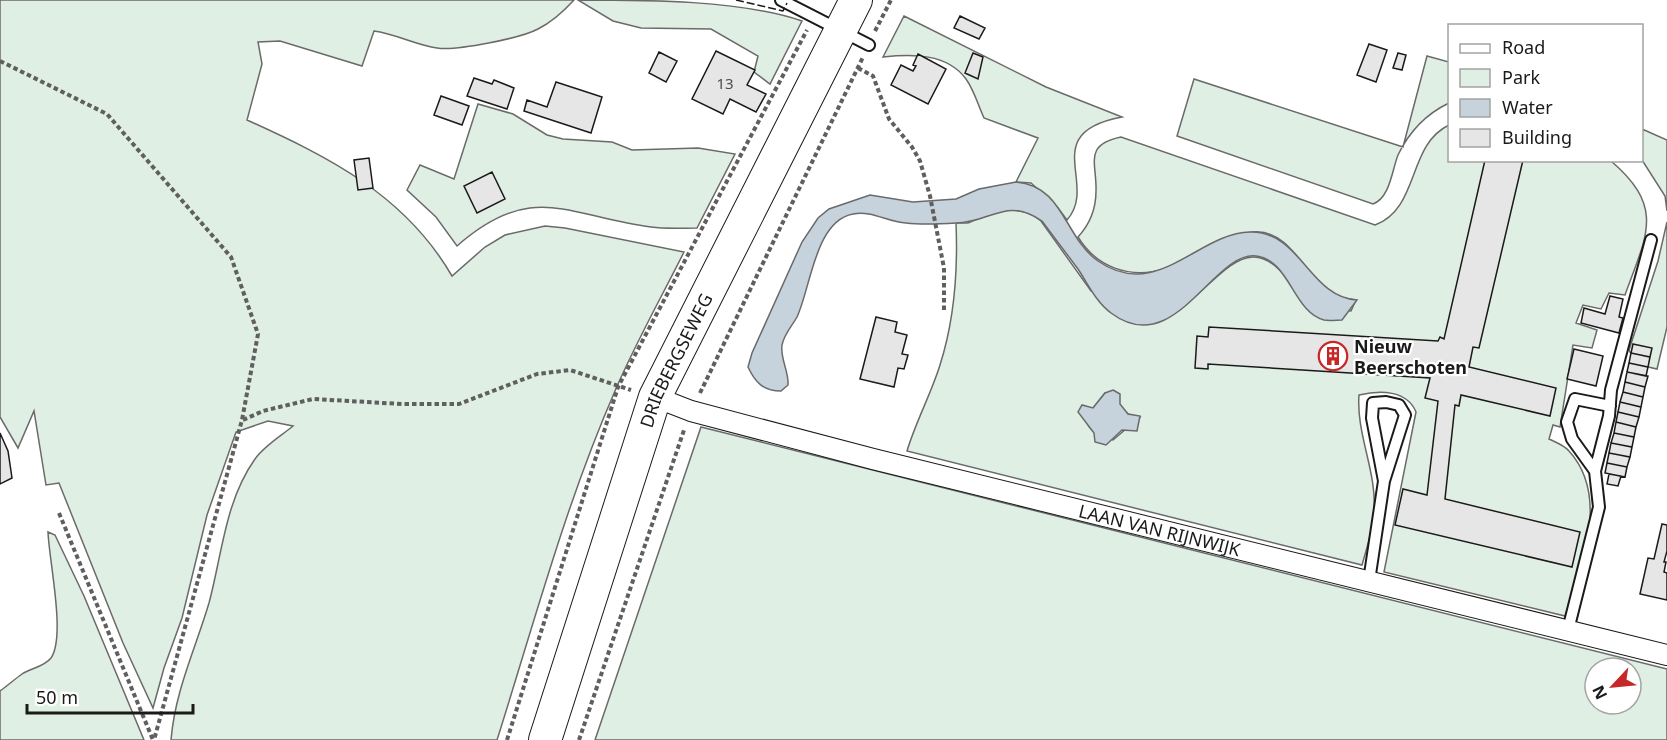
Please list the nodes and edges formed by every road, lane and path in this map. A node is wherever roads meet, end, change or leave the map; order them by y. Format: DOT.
graph roads {
  1 [pos="781,0"];
  2 [pos="855,0"];
  3 [pos="891,0"];
  4 [pos="841,30"];
  5 [pos="869,45"];
  6 [pos="0,61"];
  7 [pos="858,68"];
  8 [pos="1651,240"];
  9 [pos="944,310"];
  10 [pos="618,387"];
  11 [pos="655,397"];
  12 [pos="1610,406"];
  13 [pos="691,411"];
  14 [pos="242,420"];
  15 [pos="1595,471"];
  16 [pos="1384,481"];
  17 [pos="59,513"];
  18 [pos="1369,581"];
  19 [pos="1568,630"];
  20 [pos="1667,655"];
  21 [pos="154,740"];
  22 [pos="544,740"];
  23 [pos="579,740"];
  1 -- 4 [label="lane"];
  2 -- 4 [label="main road, DRIEBERGSEWEG"];
  3 -- 5 [label="path"];
  4 -- 5 [label="lane"];
  4 -- 11 [label="main road, DRIEBERGSEWEG"];
  5 -- 7 [label="path, DRIEBERGSEWEG"];
  6 -- 14 [label="path"];
  7 -- 9 [label="path"];
  7 -- 13 [label="path, DRIEBERGSEWEG"];
  8 -- 12 [label="lane"];
  10 -- 14 [label="path"];
  11 -- 13 [label="street, LAAN VAN RIJNWIJK"];
  11 -- 22 [label="main road, DRIEBERGSEWEG"];
  12 -- 15 [label="lane"];
  12 -- 15 [label="lane"];
  13 -- 18 [label="street, LAAN VAN RIJNWIJK"];
  13 -- 23 [label="path, DRIEBERGSEWEG"];
  14 -- 21 [label="path"];
  15 -- 19 [label="lane"];
  16 -- 16 [label="lane"];
  16 -- 18 [label="lane"];
  17 -- 21 [label="path"];
  18 -- 19 [label="street, LAAN VAN RIJNWIJK"];
  19 -- 20 [label="street, LAAN VAN RIJNWIJK"];
}
